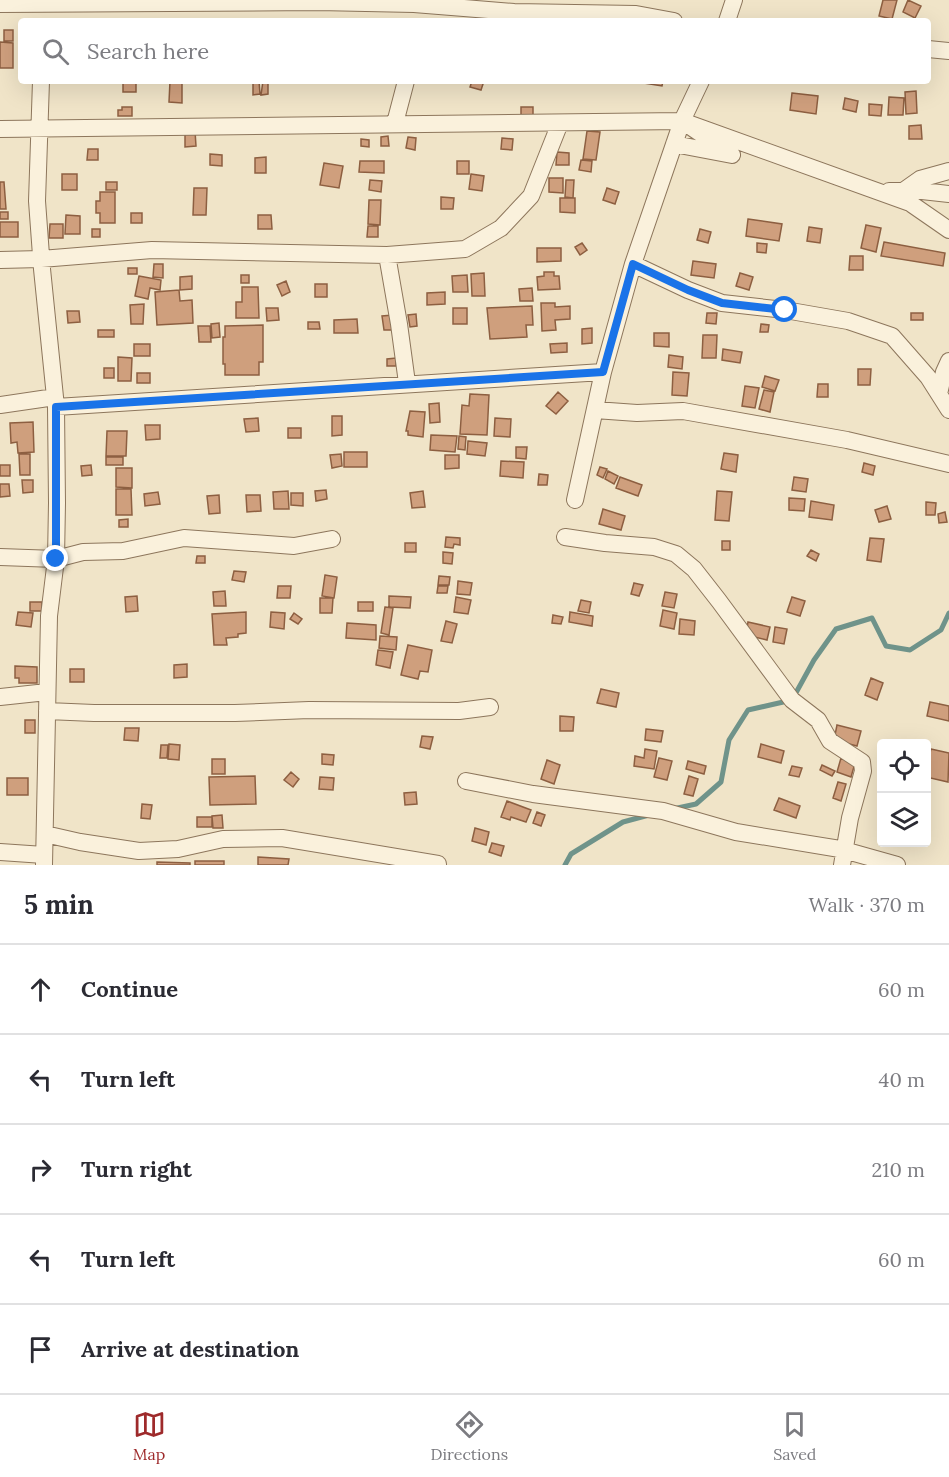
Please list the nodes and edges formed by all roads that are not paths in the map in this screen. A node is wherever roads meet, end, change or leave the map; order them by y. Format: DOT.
graph roads {
  1 [pos="43,2"];
  2 [pos="0,4"];
  3 [pos="419,7"];
  4 [pos="43,18"];
  5 [pos="658,18"];
  6 [pos="931,49"];
  7 [pos="949,51"];
  8 [pos="41,84"];
  9 [pos="405,84"];
  10 [pos="700,84"];
  11 [pos="682,121"];
  12 [pos="395,123"];
  13 [pos="561,123"];
  14 [pos="39,128"];
  15 [pos="0,129"];
  16 [pos="674,144"];
  17 [pos="949,171"];
  18 [pos="876,191"];
  19 [pos="903,191"];
  20 [pos="949,194"];
  21 [pos="949,231"];
  22 [pos="387,255"];
  23 [pos="41,259"];
  24 [pos="0,260"];
  25 [pos="633,264"];
  26 [pos="949,361"];
  27 [pos="603,372"];
  28 [pos="407,383"];
  29 [pos="939,394"];
  30 [pos="56,402"];
  31 [pos="0,405"];
  32 [pos="595,410"];
  33 [pos="949,410"];
  34 [pos="949,464"];
  35 [pos="574,500"];
  36 [pos="565,537"];
  37 [pos="332,539"];
  38 [pos="0,557"];
  39 [pos="56,559"];
  40 [pos="48,692"];
  41 [pos="0,697"];
  42 [pos="490,707"];
  43 [pos="47,711"];
  44 [pos="466,781"];
  45 [pos="45,834"];
  46 [pos="0,852"];
  47 [pos="843,857"];
  48 [pos="44,860"];
  49 [pos="438,864"];
  50 [pos="897,865"];
  1 -- 2 [label="street"];
  1 -- 3 [label="street"];
  1 -- 4 [label="street"];
  3 -- 5 [label="street"];
  6 -- 7 [label="street"];
  8 -- 14 [label="street"];
  9 -- 12 [label="street"];
  10 -- 11 [label="street"];
  11 -- 13 [label="street"];
  11 -- 16 [label="street"];
  11 -- 18 [label="street"];
  11 -- 25 [label="street"];
  12 -- 13 [label="street"];
  12 -- 14 [label="street"];
  13 -- 22 [label="street"];
  14 -- 15 [label="street"];
  14 -- 23 [label="street"];
  17 -- 19 [label="street"];
  18 -- 19 [label="street"];
  18 -- 21 [label="street"];
  19 -- 20 [label="street"];
  22 -- 23 [label="street"];
  22 -- 28 [label="street"];
  23 -- 24 [label="street"];
  23 -- 30 [label="street"];
  25 -- 27 [label="street"];
  25 -- 29 [label="street"];
  26 -- 29 [label="street"];
  27 -- 28 [label="street"];
  27 -- 32 [label="street"];
  28 -- 30 [label="street"];
  29 -- 33 [label="street"];
  30 -- 31 [label="street"];
  30 -- 39 [label="street"];
  32 -- 34 [label="street"];
  32 -- 35 [label="street"];
  36 -- 47 [label="street"];
  37 -- 39 [label="street"];
  38 -- 39 [label="street"];
  39 -- 40 [label="street"];
  40 -- 41 [label="street"];
  40 -- 43 [label="street"];
  42 -- 43 [label="street"];
  43 -- 45 [label="street"];
  44 -- 47 [label="street"];
  45 -- 48 [label="street"];
  45 -- 49 [label="street"];
  46 -- 48 [label="street"];
  47 -- 50 [label="street"];
}
